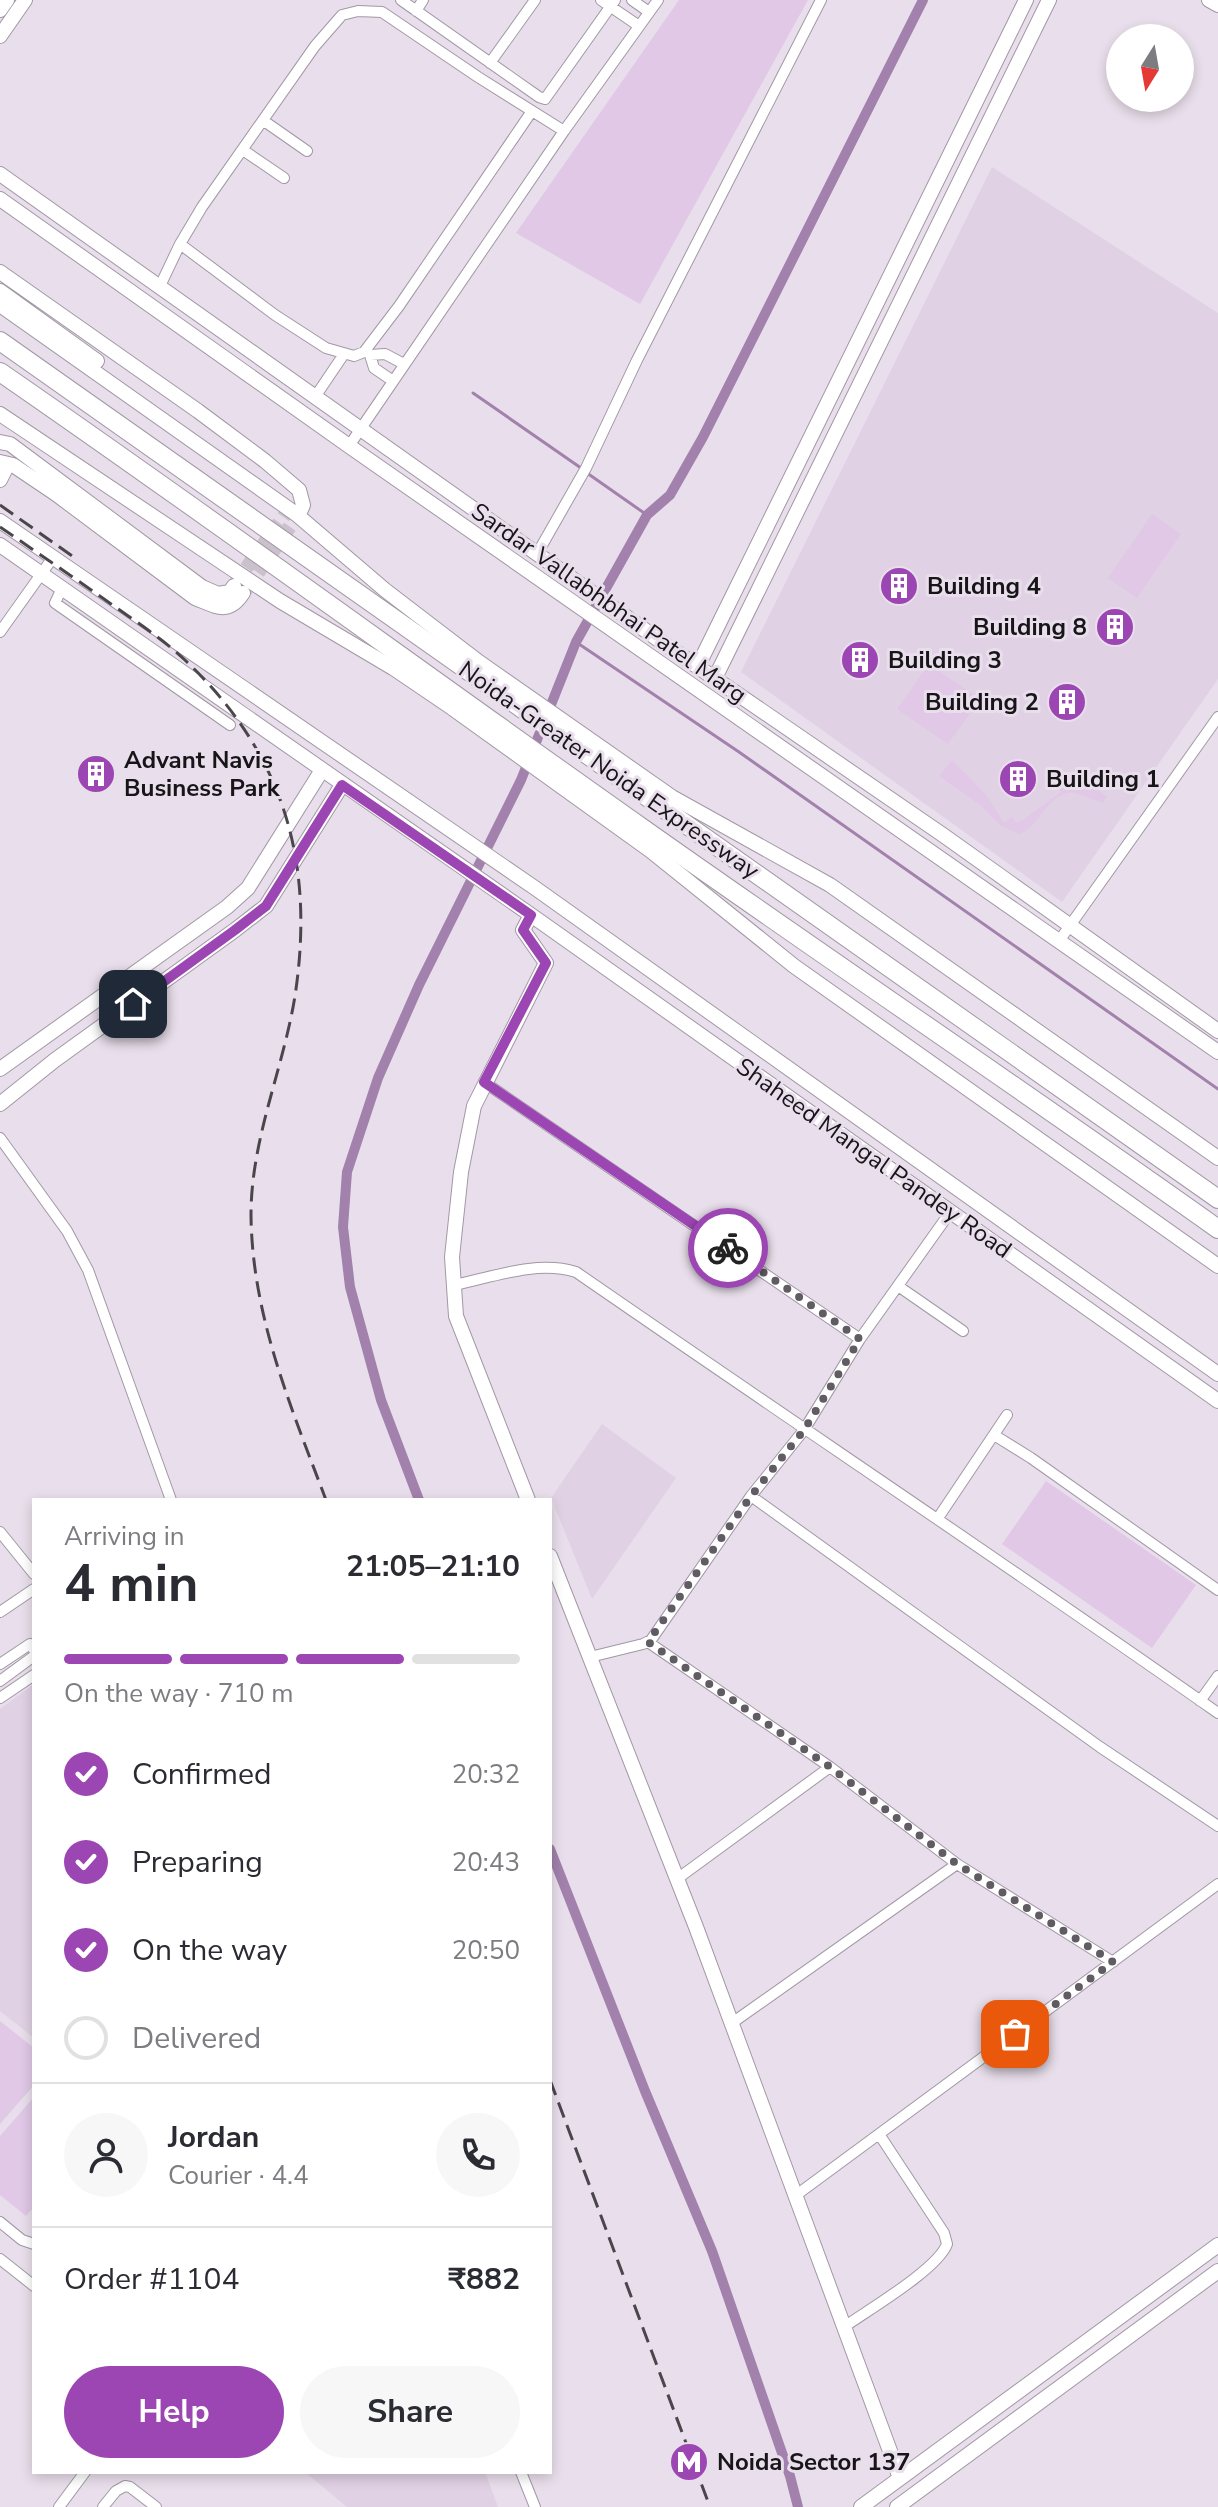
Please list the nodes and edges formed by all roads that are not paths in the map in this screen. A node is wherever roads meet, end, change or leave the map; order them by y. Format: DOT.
graph roads {
  1 [pos="7,0"];
  2 [pos="25,0"];
  3 [pos="401,0"];
  4 [pos="423,0"];
  5 [pos="632,0"];
  6 [pos="658,0"];
  7 [pos="821,0"];
  8 [pos="1026,0"];
  9 [pos="1049,0"];
  10 [pos="1209,0"];
  11 [pos="609,2"];
  12 [pos="531,3"];
  13 [pos="1218,5"];
  14 [pos="0,10"];
  15 [pos="416,11"];
  16 [pos="649,12"];
  17 [pos="639,26"];
  18 [pos="0,36"];
  19 [pos="490,63"];
  20 [pos="532,111"];
  21 [pos="264,121"];
  22 [pos="564,131"];
  23 [pos="243,150"];
  24 [pos="307,151"];
  25 [pos="0,174"];
  26 [pos="284,178"];
  27 [pos="0,199"];
  28 [pos="180,244"];
  29 [pos="0,272"];
  30 [pos="160,286"];
  31 [pos="0,291"];
  32 [pos="0,305"];
  33 [pos="0,341"];
  34 [pos="344,354"];
  35 [pos="367,354"];
  36 [pos="404,364"];
  37 [pos="0,372"];
  38 [pos="393,381"];
  39 [pos="315,397"];
  40 [pos="0,414"];
  41 [pos="360,429"];
  42 [pos="0,442"];
  43 [pos="349,446"];
  44 [pos="4,463"];
  45 [pos="0,480"];
  46 [pos="0,521"];
  47 [pos="0,545"];
  48 [pos="540,555"];
  49 [pos="54,556"];
  50 [pos="41,574"];
  51 [pos="62,588"];
  52 [pos="0,632"];
  53 [pos="698,666"];
  54 [pos="476,668"];
  55 [pos="715,678"];
  56 [pos="456,702"];
  57 [pos="1218,717"];
  58 [pos="230,725"];
  59 [pos="613,764"];
  60 [pos="322,770"];
  61 [pos="342,785"];
  62 [pos="595,802"];
  63 [pos="527,913"];
  64 [pos="1069,927"];
  65 [pos="1059,941"];
  66 [pos="663,980"];
  67 [pos="648,998"];
  68 [pos="1218,1031"];
  69 [pos="1218,1052"];
  70 [pos="0,1069"];
  71 [pos="484,1082"];
  72 [pos="0,1104"];
  73 [pos="0,1138"];
  74 [pos="1218,1158"];
  75 [pos="1218,1199"];
  76 [pos="951,1211"];
  77 [pos="1218,1229"];
  78 [pos="1218,1266"];
  79 [pos="454,1285"];
  80 [pos="898,1286"];
  81 [pos="963,1331"];
  82 [pos="860,1339"];
  83 [pos="1218,1374"];
  84 [pos="1218,1401"];
  85 [pos="1007,1415"];
  86 [pos="804,1430"];
  87 [pos="994,1435"];
  88 [pos="751,1496"];
  89 [pos="170,1498"];
  90 [pos="527,1498"];
  91 [pos="938,1518"];
  92 [pos="0,1532"];
  93 [pos="552,1561"];
  94 [pos="32,1572"];
  95 [pos="32,1590"];
  96 [pos="1218,1590"];
  97 [pos="0,1612"];
  98 [pos="648,1642"];
  99 [pos="32,1646"];
  100 [pos="32,1657"];
  101 [pos="590,1657"];
  102 [pos="0,1664"];
  103 [pos="32,1676"];
  104 [pos="1218,1676"];
  105 [pos="0,1681"];
  106 [pos="0,1698"];
  107 [pos="1200,1701"];
  108 [pos="1218,1713"];
  109 [pos="830,1767"];
  110 [pos="1218,1826"];
  111 [pos="957,1864"];
  112 [pos="677,1879"];
  113 [pos="1218,1884"];
  114 [pos="1113,1962"];
  115 [pos="732,2023"];
  116 [pos="879,2134"];
  117 [pos="795,2196"];
  118 [pos="0,2222"];
  119 [pos="32,2243"];
  120 [pos="1218,2245"];
  121 [pos="0,2259"];
  122 [pos="1218,2271"];
  123 [pos="32,2284"];
  124 [pos="844,2327"];
  125 [pos="84,2474"];
  126 [pos="522,2474"];
  127 [pos="900,2478"];
  128 [pos="59,2507"];
  129 [pos="103,2507"];
  130 [pos="156,2507"];
  131 [pos="535,2507"];
  132 [pos="861,2507"];
  133 [pos="897,2507"];
  1 -- 14 [label="street"];
  2 -- 18 [label="street"];
  3 -- 15 [label="street"];
  4 -- 15 [label="street"];
  5 -- 16 [label="street"];
  6 -- 16 [label="street"];
  7 -- 48 [label="street"];
  8 -- 53 [label="street"];
  9 -- 55 [label="street"];
  10 -- 13 [label="street"];
  11 -- 17 [label="street"];
  11 -- 19 [label="street"];
  12 -- 19 [label="street"];
  15 -- 19 [label="street"];
  16 -- 17 [label="street"];
  17 -- 22 [label="street"];
  20 -- 21 [label="street"];
  20 -- 22 [label="street"];
  20 -- 35 [label="street"];
  21 -- 23 [label="street"];
  21 -- 24 [label="street"];
  22 -- 36 [label="street"];
  23 -- 26 [label="street"];
  23 -- 28 [label="street"];
  25 -- 30 [label="street, Sardar Vallabhbhai Patel Marg"];
  27 -- 43 [label="street, Sardar Vallabhbhai Patel Marg"];
  28 -- 30 [label="street"];
  28 -- 34 [label="street"];
  29 -- 31 [label="street"];
  30 -- 39 [label="street, Sardar Vallabhbhai Patel Marg"];
  32 -- 54 [label="street"];
  33 -- 54 [label="highway, Noida-Greater Noida Expressway"];
  34 -- 35 [label="street"];
  34 -- 39 [label="street"];
  35 -- 36 [label="street"];
  35 -- 38 [label="street"];
  36 -- 38 [label="street"];
  37 -- 56 [label="highway, Noida-Greater Noida Expressway"];
  38 -- 41 [label="street"];
  39 -- 41 [label="street, Sardar Vallabhbhai Patel Marg"];
  40 -- 56 [label="street"];
  41 -- 43 [label="street"];
  41 -- 48 [label="street, Sardar Vallabhbhai Patel Marg"];
  42 -- 44 [label="street"];
  43 -- 65 [label="street, Sardar Vallabhbhai Patel Marg"];
  44 -- 45 [label="street"];
  46 -- 49 [label="street"];
  47 -- 50 [label="street, Shaheed Mangal Pandey Road"];
  48 -- 53 [label="street, Sardar Vallabhbhai Patel Marg"];
  49 -- 50 [label="street"];
  49 -- 66 [label="street"];
  50 -- 51 [label="street, Shaheed Mangal Pandey Road"];
  50 -- 52 [label="street"];
  51 -- 58 [label="street"];
  51 -- 60 [label="street, Shaheed Mangal Pandey Road"];
  53 -- 55 [label="street, Sardar Vallabhbhai Patel Marg"];
  54 -- 59 [label="highway, Noida-Greater Noida Expressway"];
  55 -- 64 [label="street, Sardar Vallabhbhai Patel Marg"];
  56 -- 62 [label="highway, Noida-Greater Noida Expressway"];
  57 -- 64 [label="street"];
  59 -- 74 [label="street"];
  59 -- 75 [label="highway, Noida-Greater Noida Expressway"];
  60 -- 61 [label="street, Shaheed Mangal Pandey Road"];
  60 -- 70 [label="street"];
  61 -- 63 [label="street, Shaheed Mangal Pandey Road"];
  61 -- 72 [label="street"];
  62 -- 77 [label="highway, Noida-Greater Noida Expressway"];
  62 -- 78 [label="street"];
  63 -- 67 [label="street, Shaheed Mangal Pandey Road"];
  63 -- 71 [label="street"];
  64 -- 65 [label="street"];
  64 -- 68 [label="street, Sardar Vallabhbhai Patel Marg"];
  65 -- 69 [label="street, Sardar Vallabhbhai Patel Marg"];
  66 -- 67 [label="street"];
  66 -- 83 [label="street"];
  67 -- 76 [label="street, Shaheed Mangal Pandey Road"];
  71 -- 79 [label="street"];
  71 -- 82 [label="street"];
  73 -- 89 [label="street"];
  76 -- 80 [label="street"];
  76 -- 84 [label="street, Shaheed Mangal Pandey Road"];
  79 -- 86 [label="street"];
  79 -- 90 [label="street"];
  80 -- 81 [label="street"];
  80 -- 82 [label="street"];
  82 -- 86 [label="street"];
  85 -- 87 [label="street"];
  86 -- 88 [label="street"];
  86 -- 91 [label="street"];
  87 -- 91 [label="street"];
  87 -- 96 [label="street"];
  88 -- 98 [label="street"];
  88 -- 110 [label="street"];
  91 -- 107 [label="street"];
  92 -- 94 [label="street"];
  93 -- 101 [label="street"];
  95 -- 97 [label="street"];
  98 -- 101 [label="street"];
  98 -- 109 [label="street"];
  99 -- 102 [label="street"];
  100 -- 105 [label="street"];
  101 -- 112 [label="street"];
  103 -- 106 [label="street"];
  104 -- 107 [label="street"];
  107 -- 108 [label="street"];
  109 -- 111 [label="street"];
  109 -- 112 [label="street"];
  111 -- 114 [label="street"];
  111 -- 115 [label="street"];
  112 -- 115 [label="street"];
  113 -- 114 [label="street"];
  114 -- 116 [label="street"];
  115 -- 117 [label="street"];
  116 -- 117 [label="street"];
  116 -- 124 [label="street"];
  117 -- 124 [label="street"];
  118 -- 119 [label="street"];
  120 -- 127 [label="street"];
  121 -- 123 [label="street"];
  122 -- 133 [label="street"];
  124 -- 127 [label="street"];
  125 -- 128 [label="street"];
  126 -- 131 [label="street"];
  127 -- 132 [label="street"];
  129 -- 130 [label="street"];
}
